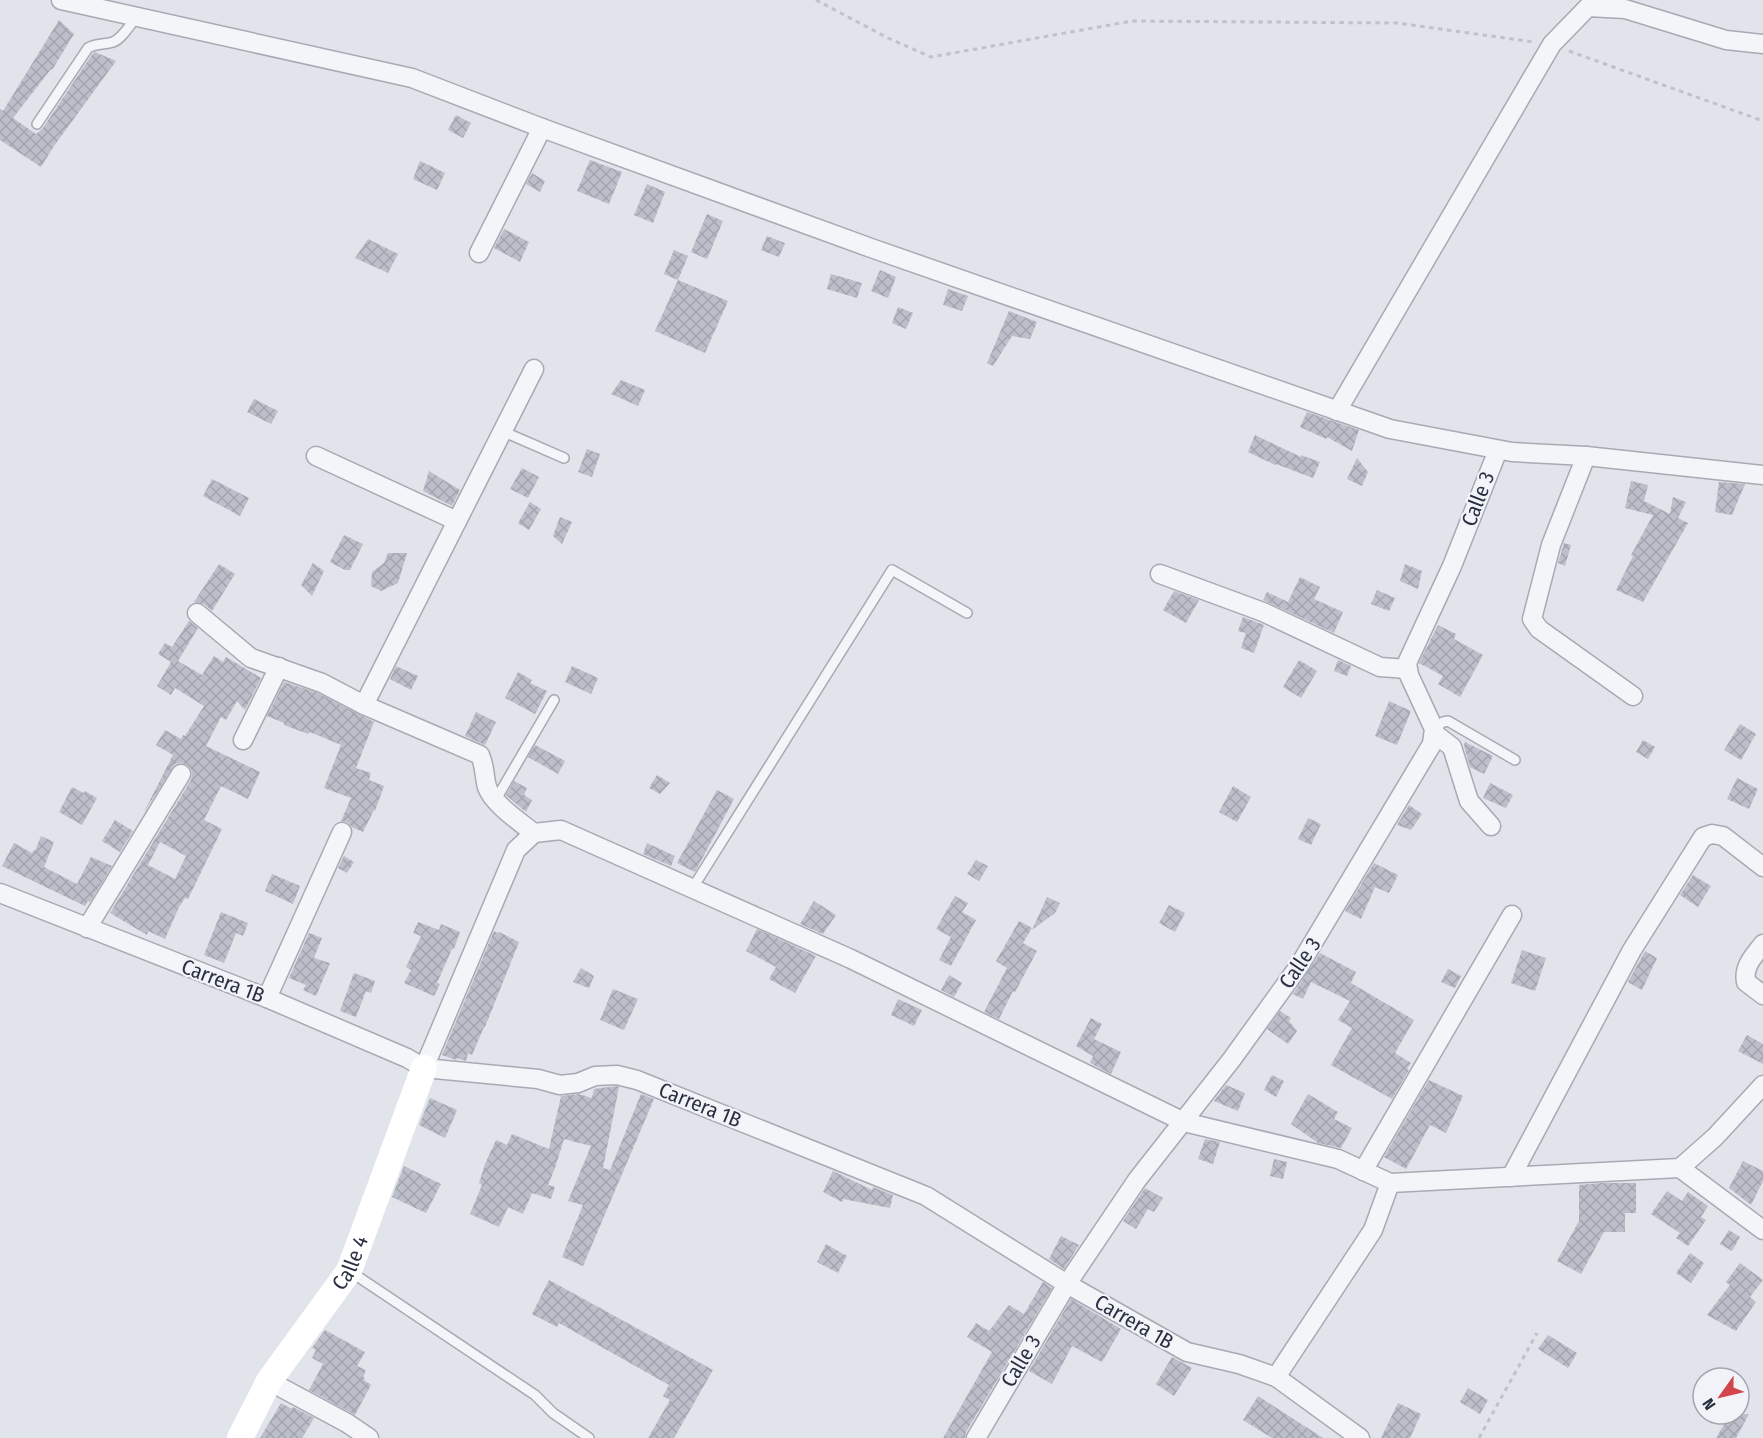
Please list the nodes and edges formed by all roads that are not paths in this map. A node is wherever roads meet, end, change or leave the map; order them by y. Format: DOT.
graph roads {
  1 [pos="61,0"];
  2 [pos="137,17"];
  3 [pos="1763,44"];
  4 [pos="37,124"];
  5 [pos="542,128"];
  6 [pos="479,253"];
  7 [pos="534,369"];
  8 [pos="1337,411"];
  9 [pos="502,431"];
  10 [pos="1498,450"];
  11 [pos="316,456"];
  12 [pos="1586,456"];
  13 [pos="564,458"];
  14 [pos="1763,475"];
  15 [pos="457,521"];
  16 [pos="1160,574"];
  17 [pos="197,613"];
  18 [pos="967,613"];
  19 [pos="279,667"];
  20 [pos="1407,669"];
  21 [pos="1633,696"];
  22 [pos="554,700"];
  23 [pos="364,705"];
  24 [pos="1434,732"];
  25 [pos="243,740"];
  26 [pos="1515,760"];
  27 [pos="181,774"];
  28 [pos="495,801"];
  29 [pos="1491,826"];
  30 [pos="342,832"];
  31 [pos="534,833"];
  32 [pos="1763,867"];
  33 [pos="693,889"];
  34 [pos="0,893"];
  35 [pos="1512,915"];
  36 [pos="87,928"];
  37 [pos="1763,944"];
  38 [pos="1763,995"];
  39 [pos="267,998"];
  40 [pos="424,1068"];
  41 [pos="1763,1085"];
  42 [pos="1184,1122"];
  43 [pos="1680,1168"];
  44 [pos="1363,1171"];
  45 [pos="1511,1177"];
  46 [pos="1390,1183"];
  47 [pos="1763,1230"];
  48 [pos="349,1271"];
  49 [pos="1067,1284"];
  50 [pos="1276,1377"];
  51 [pos="268,1381"];
  52 [pos="240,1438"];
  53 [pos="369,1438"];
  54 [pos="589,1438"];
  55 [pos="976,1438"];
  56 [pos="1360,1438"];
  1 -- 2 [label="street"];
  2 -- 4 [label="lane"];
  2 -- 5 [label="street"];
  3 -- 8 [label="street"];
  5 -- 6 [label="street"];
  5 -- 8 [label="street"];
  7 -- 9 [label="street"];
  8 -- 10 [label="street"];
  9 -- 13 [label="lane"];
  9 -- 15 [label="street"];
  10 -- 12 [label="street"];
  10 -- 20 [label="street, Calle 3"];
  11 -- 15 [label="street"];
  12 -- 14 [label="street"];
  12 -- 21 [label="street"];
  15 -- 23 [label="street"];
  16 -- 20 [label="street"];
  17 -- 19 [label="street"];
  18 -- 33 [label="lane"];
  19 -- 23 [label="street"];
  19 -- 25 [label="street"];
  20 -- 24 [label="street"];
  22 -- 28 [label="lane"];
  23 -- 28 [label="street"];
  24 -- 26 [label="lane"];
  24 -- 29 [label="street"];
  24 -- 42 [label="street, Calle 3"];
  27 -- 36 [label="street"];
  28 -- 31 [label="street"];
  30 -- 39 [label="street"];
  31 -- 33 [label="street"];
  31 -- 40 [label="street"];
  32 -- 45 [label="street"];
  33 -- 42 [label="street"];
  34 -- 36 [label="street, Carrera 1B"];
  35 -- 44 [label="street"];
  36 -- 39 [label="street, Carrera 1B"];
  37 -- 38 [label="street"];
  39 -- 40 [label="street, Carrera 1B"];
  40 -- 48 [label="street, Calle 4"];
  40 -- 49 [label="street, Carrera 1B"];
  41 -- 43 [label="street"];
  42 -- 44 [label="street"];
  42 -- 49 [label="street, Calle 3"];
  43 -- 45 [label="street"];
  43 -- 47 [label="street"];
  44 -- 46 [label="street"];
  45 -- 46 [label="street"];
  46 -- 50 [label="street"];
  48 -- 51 [label="street, Calle 4"];
  48 -- 54 [label="lane"];
  49 -- 50 [label="street, Carrera 1B"];
  49 -- 55 [label="street, Calle 3"];
  50 -- 56 [label="street, Carrera 1B"];
  51 -- 52 [label="street, Calle 4"];
  51 -- 53 [label="street"];
}
